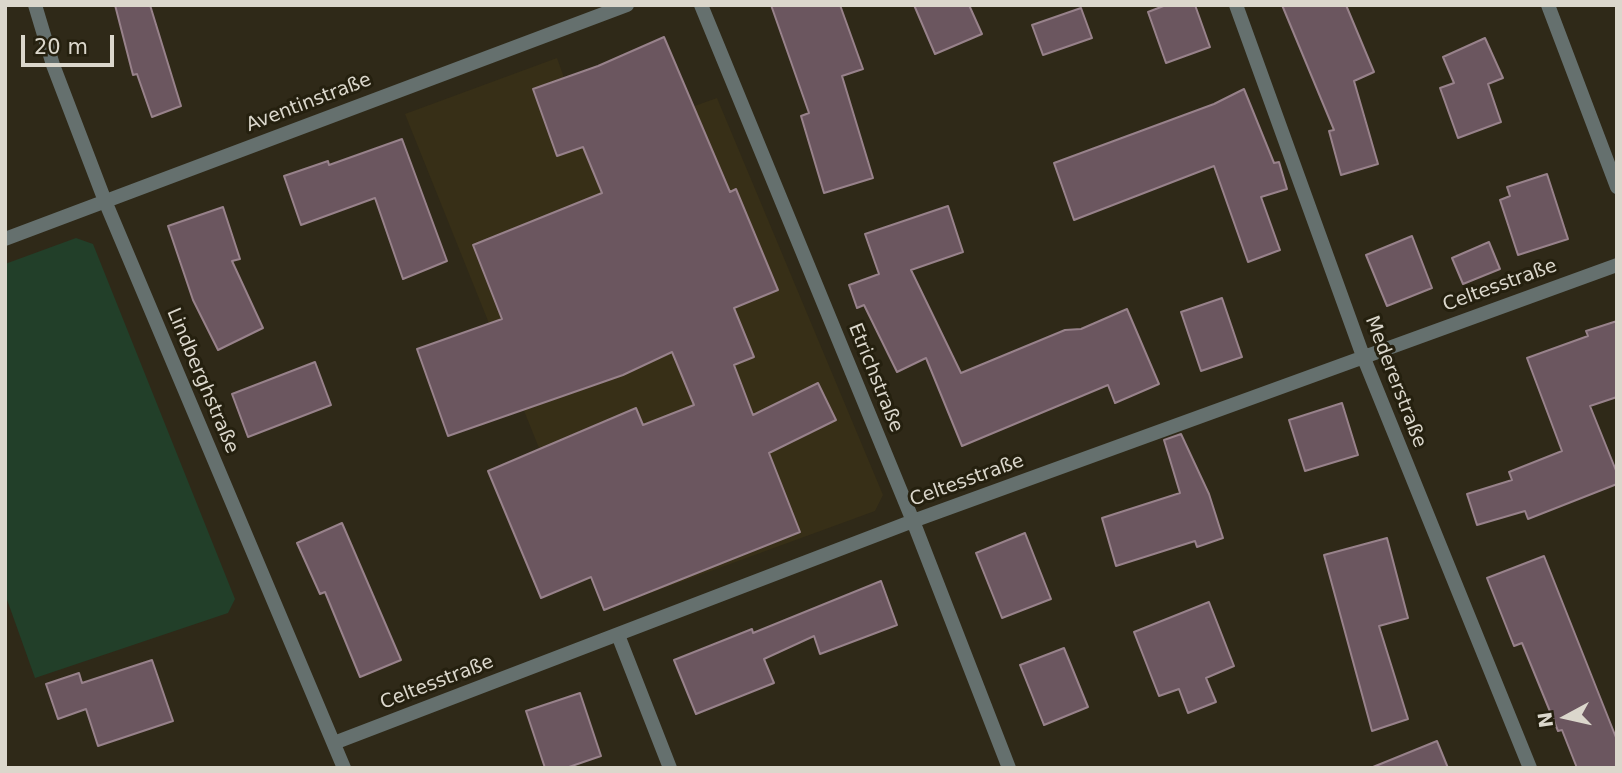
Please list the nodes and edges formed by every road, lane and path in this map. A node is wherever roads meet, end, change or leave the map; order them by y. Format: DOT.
graph roads {
  1 [pos="35,5"];
  2 [pos="627,5"];
  3 [pos="701,5"];
  4 [pos="1236,5"];
  5 [pos="1548,5"];
  6 [pos="1617,187"];
  7 [pos="105,201"];
  8 [pos="5,239"];
  9 [pos="1617,265"];
  10 [pos="1363,356"];
  11 [pos="913,521"];
  12 [pos="618,635"];
  13 [pos="334,743"];
  14 [pos="344,768"];
  15 [pos="670,768"];
  16 [pos="1009,768"];
  17 [pos="1530,768"];
  1 -- 7 [label="street, Lindberghstraße"];
  2 -- 7 [label="street, Aventinstraße"];
  3 -- 11 [label="street, Etrichstraße"];
  4 -- 10 [label="street, Medererstraße"];
  5 -- 6 [label="street"];
  7 -- 8 [label="street, Aventinstraße"];
  7 -- 13 [label="street, Lindberghstraße"];
  9 -- 10 [label="street, Celtesstraße"];
  10 -- 11 [label="street, Celtesstraße"];
  10 -- 17 [label="street, Medererstraße"];
  11 -- 12 [label="street, Celtesstraße"];
  11 -- 16 [label="street, Etrichstraße"];
  12 -- 13 [label="street, Celtesstraße"];
  12 -- 15 [label="street"];
  13 -- 14 [label="street, Lindberghstraße"];
}
